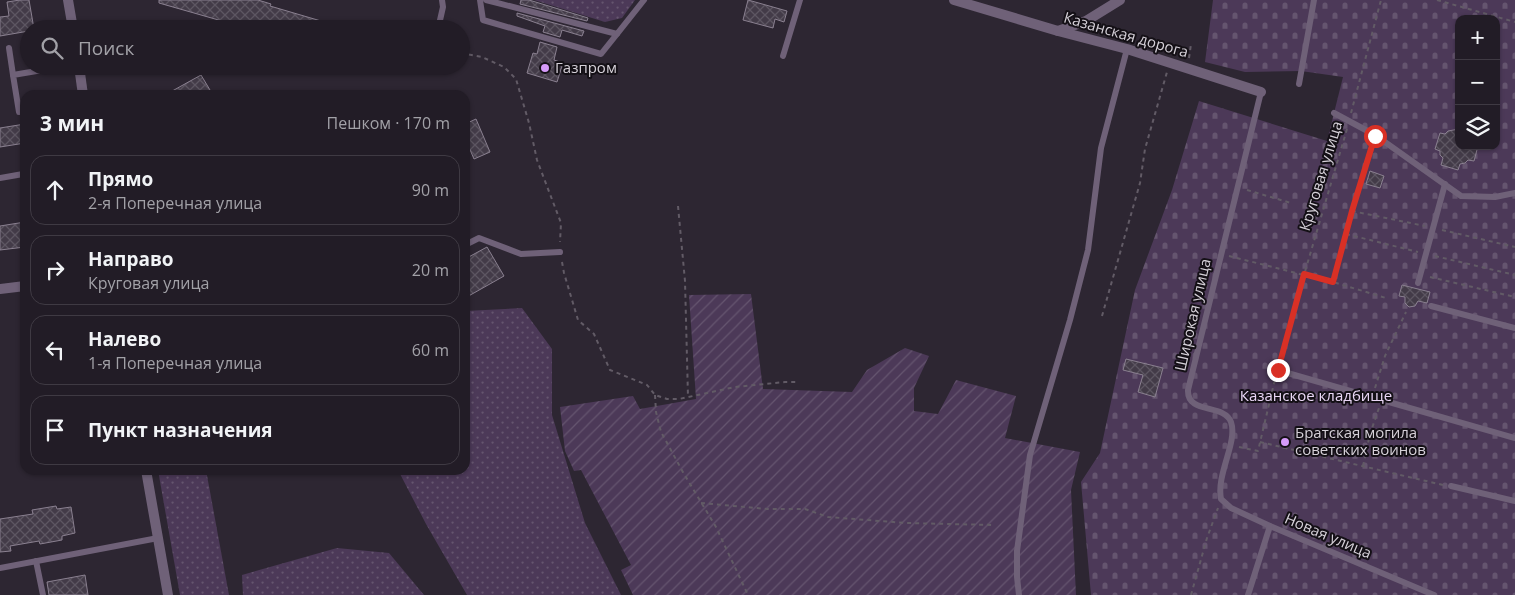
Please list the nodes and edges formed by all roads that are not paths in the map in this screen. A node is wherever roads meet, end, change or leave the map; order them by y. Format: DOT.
graph roads {
  1 [pos="68,0"];
  2 [pos="442,0"];
  3 [pos="480,0"];
  4 [pos="486,0"];
  5 [pos="644,0"];
  6 [pos="800,0"];
  7 [pos="954,0"];
  8 [pos="1120,0"];
  9 [pos="1314,0"];
  10 [pos="71,20"];
  11 [pos="440,20"];
  12 [pos="1058,31"];
  13 [pos="617,34"];
  14 [pos="9,48"];
  15 [pos="1128,49"];
  16 [pos="783,56"];
  17 [pos="20,74"];
  18 [pos="12,75"];
  19 [pos="81,75"];
  20 [pos="1299,84"];
  21 [pos="83,90"];
  22 [pos="1260,92"];
  23 [pos="19,112"];
  24 [pos="1334,113"];
  25 [pos="20,175"];
  26 [pos="0,178"];
  27 [pos="1445,184"];
  28 [pos="1515,193"];
  29 [pos="470,242"];
  30 [pos="560,252"];
  31 [pos="1418,283"];
  32 [pos="20,287"];
  33 [pos="0,289"];
  34 [pos="1431,306"];
  35 [pos="1515,328"];
  36 [pos="1278,370"];
  37 [pos="1515,438"];
  38 [pos="147,475"];
  39 [pos="1451,486"];
  40 [pos="1220,496"];
  41 [pos="1515,501"];
  42 [pos="1270,526"];
  43 [pos="158,538"];
  44 [pos="36,561"];
  45 [pos="0,568"];
  46 [pos="43,595"];
  47 [pos="168,595"];
  48 [pos="1019,595"];
  49 [pos="1248,595"];
  50 [pos="1434,595"];
  1 -- 10 [label="street"];
  2 -- 11 [label="lane"];
  3 -- 13 [label="lane"];
  4 -- 13 [label="lane"];
  5 -- 13 [label="lane"];
  6 -- 16 [label="lane"];
  7 -- 12 [label="street, Казанская дорога"];
  8 -- 12 [label="street"];
  9 -- 20 [label="lane"];
  12 -- 15 [label="street, Казанская дорога"];
  14 -- 18 [label="lane"];
  15 -- 22 [label="street, Казанская дорога"];
  15 -- 48 [label="lane"];
  17 -- 18 [label="lane"];
  18 -- 23 [label="lane"];
  19 -- 21 [label="street"];
  22 -- 40 [label="lane, Широкая улица"];
  24 -- 27 [label="lane"];
  25 -- 26 [label="lane"];
  27 -- 28 [label="lane"];
  27 -- 31 [label="lane"];
  29 -- 30 [label="lane"];
  32 -- 33 [label="street"];
  34 -- 35 [label="lane"];
  36 -- 37 [label="lane"];
  38 -- 43 [label="street"];
  39 -- 41 [label="lane"];
  40 -- 42 [label="lane, Новая улица"];
  42 -- 49 [label="lane"];
  42 -- 50 [label="lane, Новая улица"];
  43 -- 44 [label="lane"];
  43 -- 47 [label="street"];
  44 -- 45 [label="lane"];
  44 -- 46 [label="lane"];
}
